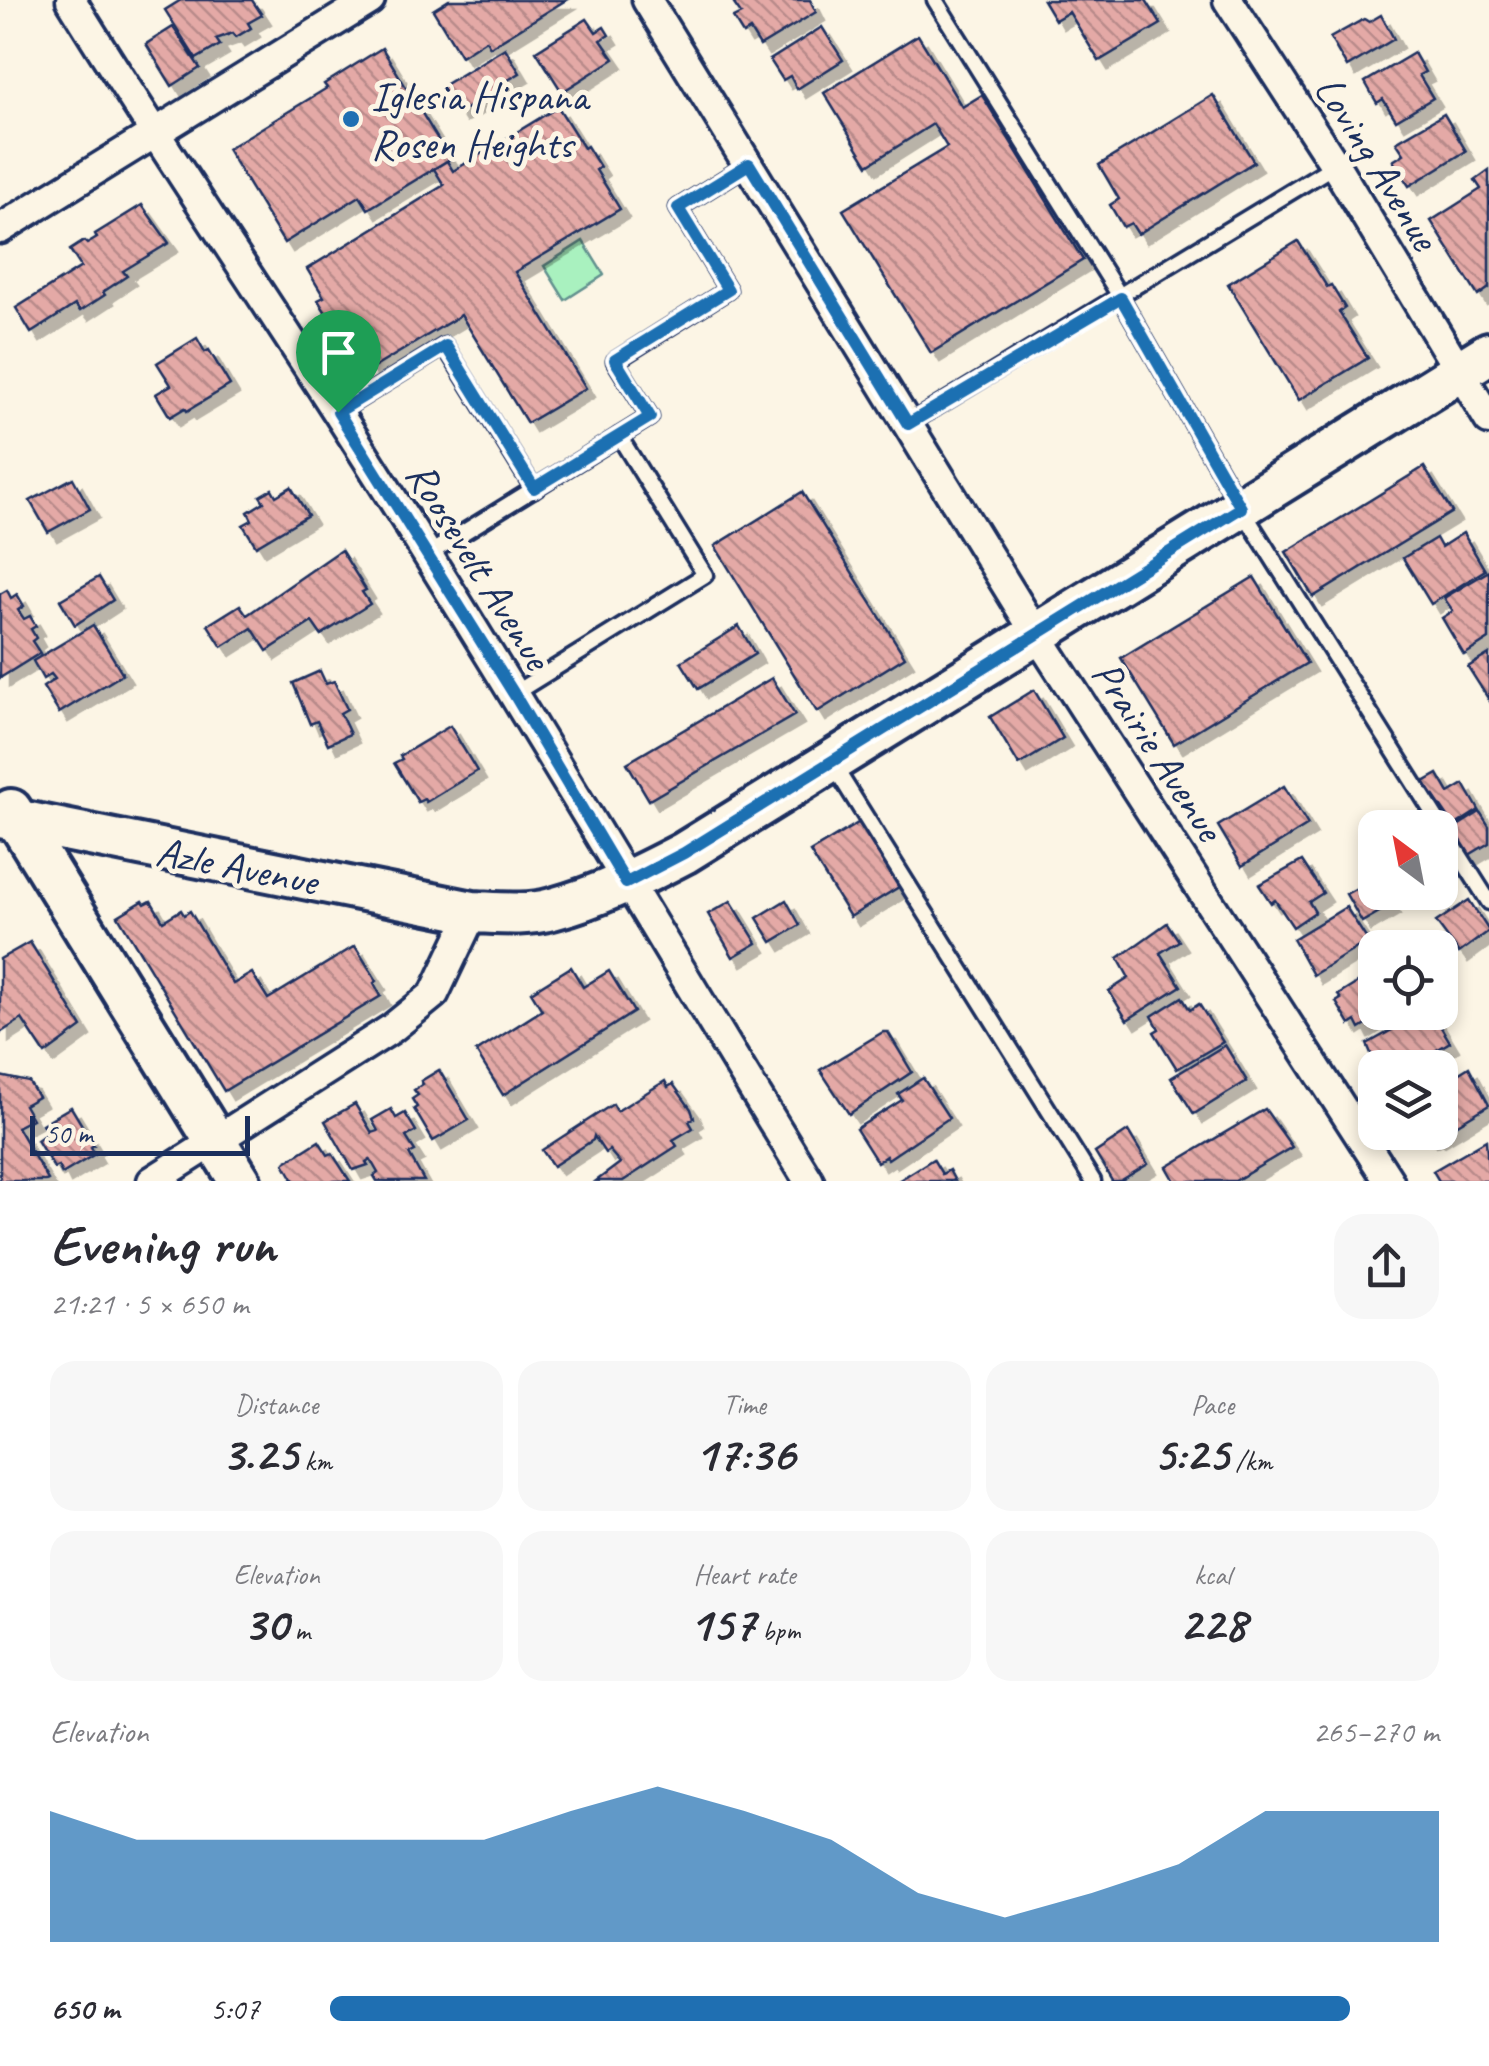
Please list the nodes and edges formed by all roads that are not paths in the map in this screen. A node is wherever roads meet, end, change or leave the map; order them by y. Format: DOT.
graph roads {
  1 [pos="71,0"];
  2 [pos="648,0"];
  3 [pos="935,0"];
  4 [pos="1228,0"];
  5 [pos="363,2"];
  6 [pos="154,136"];
  7 [pos="749,164"];
  8 [pos="1334,165"];
  9 [pos="0,229"];
  10 [pos="1121,298"];
  11 [pos="1474,362"];
  12 [pos="338,412"];
  13 [pos="1489,420"];
  14 [pos="908,424"];
  15 [pos="619,436"];
  16 [pos="534,488"];
  17 [pos="1241,508"];
  18 [pos="427,555"];
  19 [pos="1038,635"];
  20 [pos="514,694"];
  21 [pos="832,762"];
  22 [pos="6,810"];
  23 [pos="626,883"];
  24 [pos="1489,902"];
  25 [pos="473,912"];
  26 [pos="217,1143"];
  27 [pos="152,1181"];
  28 [pos="240,1181"];
  29 [pos="809,1181"];
  30 [pos="1093,1181"];
  31 [pos="1389,1181"];
  1 -- 6 [label="street, Roosevelt Avenue"];
  2 -- 7 [label="street, Prairie Avenue"];
  3 -- 10 [label="lane"];
  4 -- 8 [label="street, Loving Avenue"];
  5 -- 6 [label="street"];
  6 -- 9 [label="street"];
  6 -- 12 [label="street, Roosevelt Avenue"];
  7 -- 14 [label="street, Prairie Avenue"];
  7 -- 15 [label="lane"];
  8 -- 10 [label="lane"];
  8 -- 11 [label="street, Loving Avenue"];
  10 -- 14 [label="lane"];
  10 -- 17 [label="lane"];
  11 -- 13 [label="street, Loving Avenue"];
  11 -- 17 [label="street, Azle Avenue"];
  12 -- 16 [label="lane"];
  12 -- 18 [label="street, Roosevelt Avenue"];
  14 -- 19 [label="street, Prairie Avenue"];
  15 -- 16 [label="lane"];
  15 -- 20 [label="lane"];
  16 -- 18 [label="lane"];
  17 -- 19 [label="street, Azle Avenue"];
  17 -- 24 [label="lane"];
  18 -- 20 [label="street, Roosevelt Avenue"];
  19 -- 21 [label="street, Azle Avenue"];
  19 -- 31 [label="street, Prairie Avenue"];
  20 -- 23 [label="street, Roosevelt Avenue"];
  21 -- 23 [label="street, Azle Avenue"];
  21 -- 30 [label="lane"];
  22 -- 25 [label="street, Azle Avenue"];
  22 -- 26 [label="street"];
  23 -- 25 [label="street, Azle Avenue"];
  23 -- 29 [label="street, Roosevelt Avenue"];
  25 -- 26 [label="street"];
  26 -- 27 [label="street"];
  26 -- 28 [label="street"];
}
